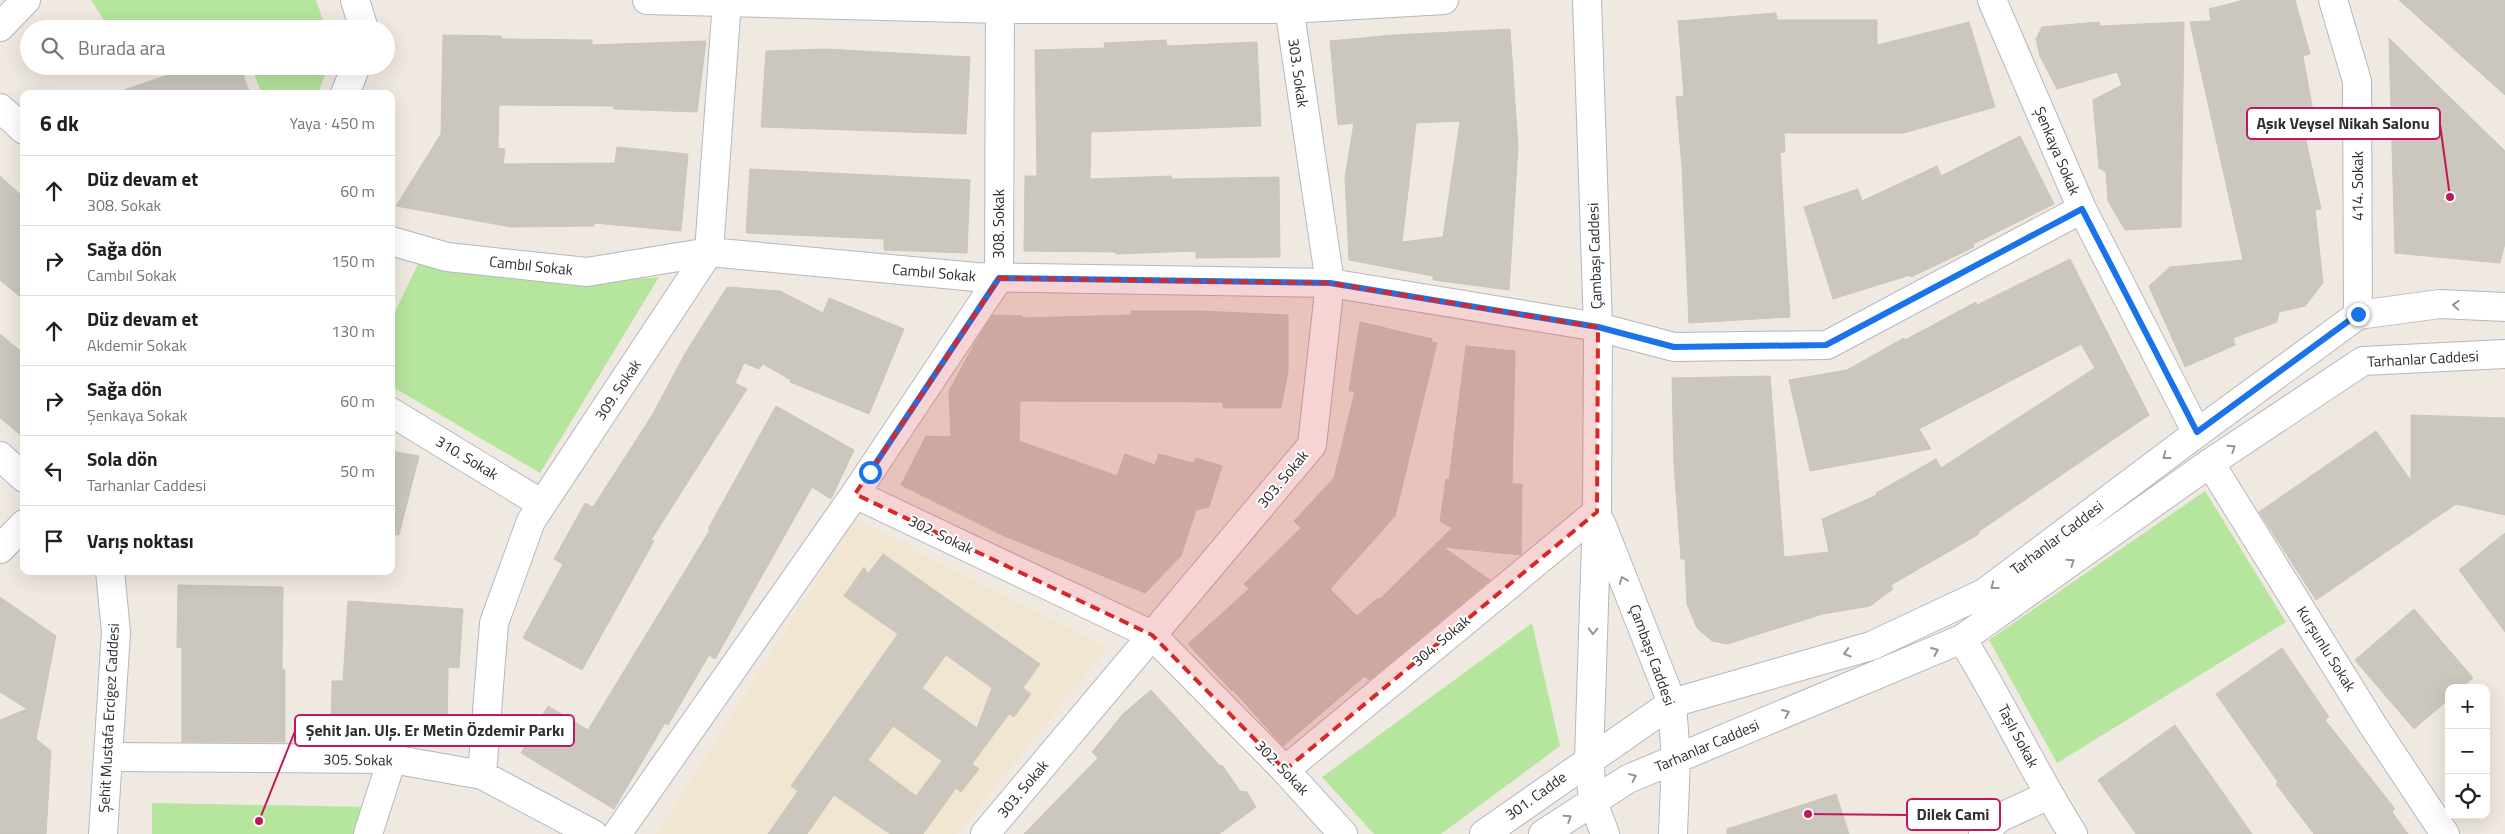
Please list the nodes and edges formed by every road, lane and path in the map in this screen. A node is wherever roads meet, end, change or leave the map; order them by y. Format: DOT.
graph roads {
  1 [pos="26,0"];
  2 [pos="355,0"];
  3 [pos="647,0"];
  4 [pos="1444,0"];
  5 [pos="1587,0"];
  6 [pos="1992,0"];
  7 [pos="2333,0"];
  8 [pos="727,1"];
  9 [pos="1001,5"];
  10 [pos="1289,5"];
  11 [pos="361,20"];
  12 [pos="0,27"];
  13 [pos="352,75"];
  14 [pos="347,90"];
  15 [pos="0,108"];
  16 [pos="20,126"];
  17 [pos="2082,209"];
  18 [pos="395,242"];
  19 [pos="709,252"];
  20 [pos="999,278"];
  21 [pos="1330,283"];
  22 [pos="2505,307"];
  23 [pos="2358,314"];
  24 [pos="1598,327"];
  25 [pos="2505,354"];
  26 [pos="395,414"];
  27 [pos="2197,432"];
  28 [pos="0,456"];
  29 [pos="2210,463"];
  30 [pos="20,474"];
  31 [pos="855,494"];
  32 [pos="542,504"];
  33 [pos="1597,512"];
  34 [pos="20,528"];
  35 [pos="0,549"];
  36 [pos="110,575"];
  37 [pos="1152,635"];
  38 [pos="1962,639"];
  39 [pos="1672,703"];
  40 [pos="108,757"];
  41 [pos="392,759"];
  42 [pos="1589,759"];
  43 [pos="1676,759"];
  44 [pos="1285,770"];
  45 [pos="482,775"];
  46 [pos="2049,795"];
  47 [pos="1593,802"];
  48 [pos="103,834"];
  49 [pos="368,834"];
  50 [pos="593,834"];
  51 [pos="617,834"];
  52 [pos="985,834"];
  53 [pos="1344,834"];
  54 [pos="1484,834"];
  55 [pos="1543,834"];
  56 [pos="1605,834"];
  57 [pos="1674,834"];
  58 [pos="1983,834"];
  59 [pos="2073,834"];
  60 [pos="2445,834"];
  1 -- 12 [label="street"];
  2 -- 11 [label="street"];
  3 -- 8 [label="street"];
  4 -- 10 [label="street"];
  5 -- 24 [label="street, Çambaşı Caddesi"];
  6 -- 17 [label="street, Şenkaya Sokak"];
  7 -- 23 [label="street, 414. Sokak"];
  8 -- 9 [label="street"];
  8 -- 19 [label="street, 309. Sokak"];
  9 -- 10 [label="street"];
  9 -- 20 [label="street, 308. Sokak"];
  10 -- 21 [label="street, 303. Sokak"];
  13 -- 14 [label="street"];
  15 -- 16 [label="street"];
  17 -- 24 [label="street, Cambıl Sokak"];
  17 -- 27 [label="street, Şenkaya Sokak"];
  18 -- 19 [label="street, Cambıl Sokak"];
  19 -- 20 [label="street, Cambıl Sokak"];
  19 -- 32 [label="street, 309. Sokak"];
  20 -- 21 [label="street, Cambıl Sokak"];
  20 -- 31 [label="street, 308. Sokak"];
  21 -- 24 [label="street, Cambıl Sokak"];
  21 -- 37 [label="street, 303. Sokak"];
  22 -- 23 [label="street, Tarhanlar Caddesi, one-way"];
  23 -- 27 [label="street, Tarhanlar Caddesi"];
  24 -- 33 [label="street, Çambaşı Caddesi"];
  29 -- 25 [label="street, Tarhanlar Caddesi, one-way"];
  26 -- 32 [label="street, 310. Sokak"];
  27 -- 39 [label="street, Tarhanlar Caddesi, one-way"];
  28 -- 30 [label="street"];
  38 -- 29 [label="street, Tarhanlar Caddesi, one-way"];
  29 -- 60 [label="street, Kurşunlu Sokak"];
  31 -- 37 [label="street, 302. Sokak"];
  31 -- 51 [label="street"];
  32 -- 45 [label="street, 309. Sokak"];
  39 -- 33 [label="street, Çambaşı Caddesi, one-way"];
  33 -- 42 [label="street, Çambaşı Caddesi, one-way"];
  33 -- 44 [label="street, 304. Sokak"];
  34 -- 35 [label="street"];
  36 -- 40 [label="street, Şehit Mustafa Ercigez Caddesi"];
  37 -- 44 [label="street, 302. Sokak"];
  37 -- 52 [label="street, 303. Sokak"];
  43 -- 38 [label="street, Tarhanlar Caddesi, one-way"];
  38 -- 46 [label="street, Taşlı Sokak"];
  39 -- 42 [label="street, Tarhanlar Caddesi"];
  39 -- 43 [label="street, Çambaşı Caddesi"];
  40 -- 41 [label="street, 305. Sokak"];
  40 -- 48 [label="street, Şehit Mustafa Ercigez Caddesi"];
  41 -- 45 [label="street, 305. Sokak"];
  41 -- 49 [label="street"];
  42 -- 47 [label="street, Çambaşı Caddesi"];
  42 -- 54 [label="street, 301. Cadde"];
  47 -- 43 [label="street, Tarhanlar Caddesi, one-way"];
  43 -- 57 [label="street, Çambaşı Caddesi"];
  44 -- 53 [label="street, 302. Sokak"];
  45 -- 50 [label="street, 305. Sokak"];
  46 -- 58 [label="street"];
  46 -- 59 [label="street, Taşlı Sokak"];
  55 -- 47 [label="street, one-way"];
  47 -- 56 [label="street, Çambaşı Caddesi"];
}
